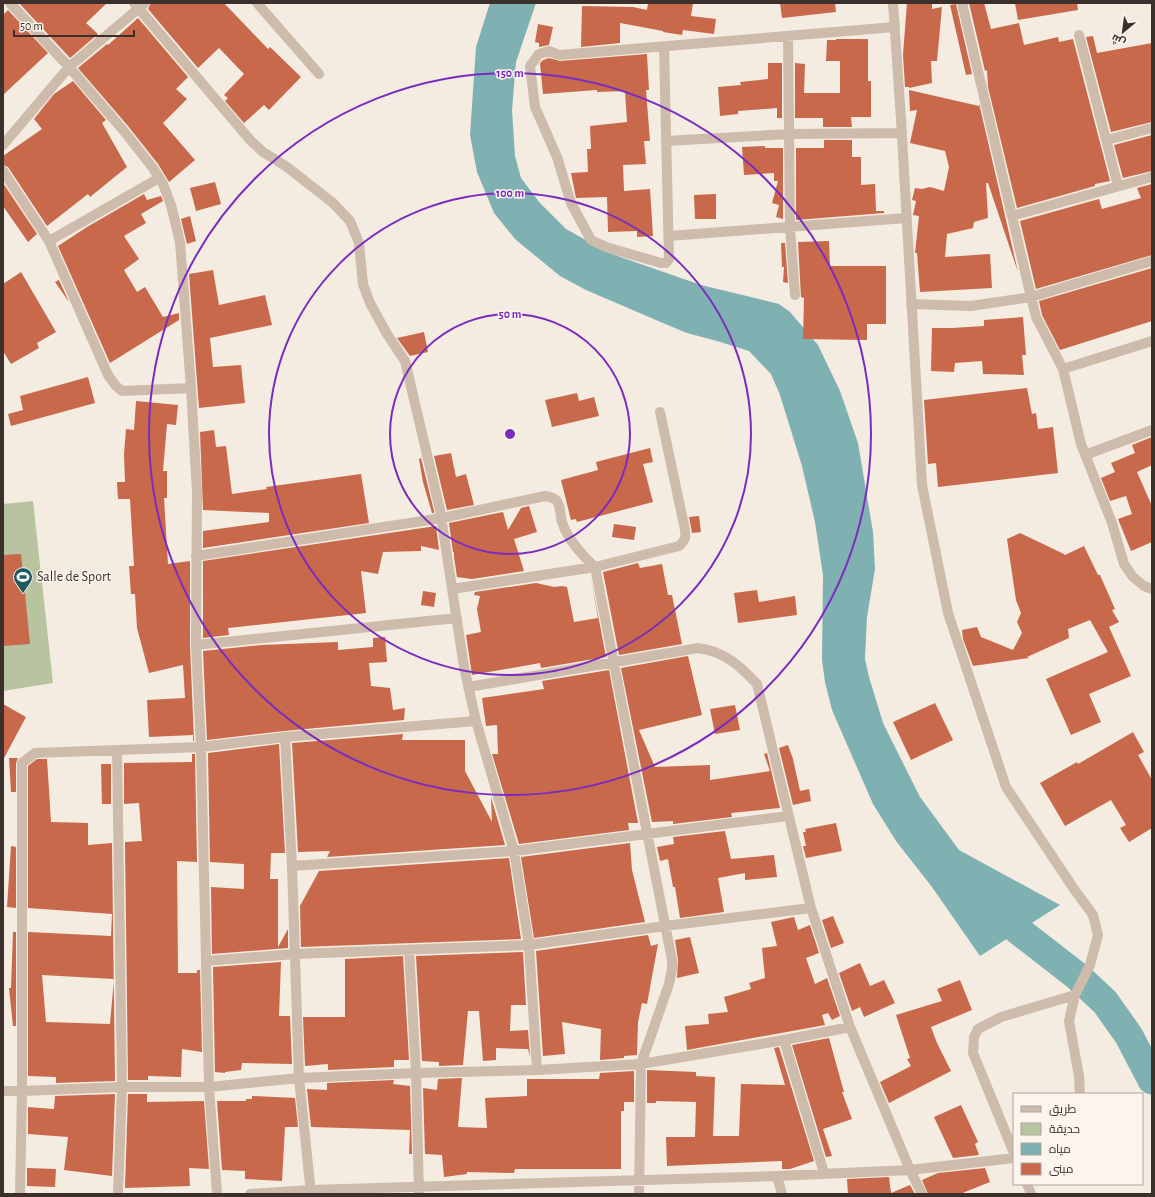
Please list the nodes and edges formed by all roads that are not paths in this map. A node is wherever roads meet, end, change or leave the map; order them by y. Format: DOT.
graph roads {
  1 [pos="10,3"];
  2 [pos="257,3"];
  3 [pos="893,3"];
  4 [pos="964,4"];
  5 [pos="139,5"];
  6 [pos="895,28"];
  7 [pos="1079,34"];
  8 [pos="788,36"];
  9 [pos="664,46"];
  10 [pos="69,67"];
  11 [pos="319,74"];
  12 [pos="1152,128"];
  13 [pos="902,133"];
  14 [pos="789,134"];
  15 [pos="1107,140"];
  16 [pos="666,141"];
  17 [pos="3,145"];
  18 [pos="3,171"];
  19 [pos="1152,177"];
  20 [pos="159,178"];
  21 [pos="1118,186"];
  22 [pos="1012,216"];
  23 [pos="906,218"];
  24 [pos="790,227"];
  25 [pos="669,236"];
  26 [pos="49,241"];
  27 [pos="1152,261"];
  28 [pos="795,295"];
  29 [pos="1031,297"];
  30 [pos="911,304"];
  31 [pos="1152,341"];
  32 [pos="1063,369"];
  33 [pos="191,388"];
  34 [pos="660,412"];
  35 [pos="1152,430"];
  36 [pos="1085,455"];
  37 [pos="442,518"];
  38 [pos="196,556"];
  39 [pos="595,567"];
  40 [pos="452,589"];
  41 [pos="1152,589"];
  42 [pos="457,618"];
  43 [pos="196,645"];
  44 [pos="614,662"];
  45 [pos="468,687"];
  46 [pos="476,720"];
  47 [pos="285,737"];
  48 [pos="201,747"];
  49 [pos="117,750"];
  50 [pos="788,816"];
  51 [pos="647,834"];
  52 [pos="514,851"];
  53 [pos="292,866"];
  54 [pos="811,908"];
  55 [pos="665,926"];
  56 [pos="529,945"];
  57 [pos="409,950"];
  58 [pos="295,954"];
  59 [pos="206,961"];
  60 [pos="1075,995"];
  61 [pos="850,1028"];
  62 [pos="784,1040"];
  63 [pos="641,1064"];
  64 [pos="537,1070"];
  65 [pos="416,1073"];
  66 [pos="299,1078"];
  67 [pos="122,1087"];
  68 [pos="209,1087"];
  69 [pos="3,1091"];
  70 [pos="22,1091"];
  71 [pos="1080,1093"];
  72 [pos="1013,1151"];
  73 [pos="1013,1158"];
  74 [pos="910,1170"];
  75 [pos="824,1173"];
  76 [pos="778,1176"];
  77 [pos="640,1180"];
  78 [pos="419,1190"];
  79 [pos="311,1192"];
  80 [pos="20,1194"];
  81 [pos="118,1194"];
  82 [pos="217,1194"];
  83 [pos="250,1194"];
  84 [pos="639,1194"];
  85 [pos="782,1194"];
  86 [pos="922,1194"];
  1 -- 10 [label="street"];
  2 -- 11 [label="street"];
  3 -- 6 [label="street"];
  4 -- 22 [label="street"];
  5 -- 10 [label="street"];
  5 -- 37 [label="street"];
  6 -- 8 [label="street"];
  6 -- 13 [label="street"];
  7 -- 15 [label="street"];
  8 -- 9 [label="street"];
  8 -- 14 [label="street"];
  9 -- 16 [label="street"];
  9 -- 25 [label="street"];
  10 -- 17 [label="street"];
  10 -- 20 [label="street"];
  12 -- 15 [label="street"];
  13 -- 14 [label="street"];
  13 -- 23 [label="street"];
  14 -- 16 [label="street"];
  14 -- 24 [label="street"];
  15 -- 21 [label="street"];
  16 -- 25 [label="street"];
  18 -- 26 [label="street"];
  19 -- 21 [label="street"];
  20 -- 26 [label="street"];
  20 -- 33 [label="street"];
  21 -- 22 [label="street"];
  22 -- 29 [label="street"];
  23 -- 24 [label="street"];
  23 -- 30 [label="street"];
  24 -- 25 [label="street"];
  24 -- 28 [label="street"];
  26 -- 33 [label="street"];
  27 -- 29 [label="street"];
  29 -- 30 [label="street"];
  29 -- 32 [label="street"];
  30 -- 60 [label="street"];
  31 -- 32 [label="street"];
  32 -- 36 [label="street"];
  33 -- 38 [label="street"];
  34 -- 39 [label="street"];
  35 -- 36 [label="street"];
  36 -- 41 [label="street"];
  37 -- 38 [label="street"];
  37 -- 39 [label="street"];
  37 -- 40 [label="street"];
  38 -- 43 [label="street"];
  39 -- 40 [label="street"];
  39 -- 44 [label="street"];
  40 -- 42 [label="street"];
  42 -- 43 [label="street"];
  42 -- 45 [label="street"];
  43 -- 48 [label="street"];
  44 -- 45 [label="street"];
  44 -- 50 [label="street"];
  44 -- 51 [label="street"];
  45 -- 46 [label="street"];
  46 -- 47 [label="street"];
  46 -- 52 [label="street"];
  47 -- 48 [label="street"];
  47 -- 53 [label="street"];
  48 -- 49 [label="street"];
  48 -- 59 [label="street"];
  49 -- 67 [label="street"];
  49 -- 70 [label="street"];
  50 -- 51 [label="street"];
  50 -- 54 [label="street"];
  51 -- 52 [label="street"];
  51 -- 55 [label="street"];
  52 -- 53 [label="street"];
  52 -- 56 [label="street"];
  53 -- 58 [label="street"];
  54 -- 55 [label="street"];
  54 -- 61 [label="street"];
  55 -- 56 [label="street"];
  55 -- 63 [label="street"];
  56 -- 57 [label="street"];
  56 -- 64 [label="street"];
  57 -- 58 [label="street"];
  57 -- 65 [label="street"];
  58 -- 59 [label="street"];
  58 -- 66 [label="street"];
  59 -- 68 [label="street"];
  60 -- 71 [label="street"];
  60 -- 72 [label="street"];
  61 -- 62 [label="street"];
  61 -- 74 [label="street"];
  62 -- 63 [label="street"];
  62 -- 75 [label="street"];
  63 -- 64 [label="street"];
  63 -- 77 [label="street"];
  64 -- 65 [label="street"];
  65 -- 66 [label="street"];
  65 -- 78 [label="street"];
  66 -- 68 [label="street"];
  66 -- 79 [label="street"];
  67 -- 68 [label="street"];
  67 -- 70 [label="street"];
  67 -- 81 [label="street"];
  68 -- 82 [label="street"];
  69 -- 70 [label="street"];
  70 -- 80 [label="street"];
  73 -- 74 [label="street"];
  74 -- 75 [label="street"];
  74 -- 86 [label="street"];
  75 -- 76 [label="street"];
  76 -- 77 [label="street"];
  76 -- 85 [label="street"];
  77 -- 78 [label="street"];
  77 -- 84 [label="street"];
  78 -- 79 [label="street"];
  79 -- 83 [label="street"];
}
